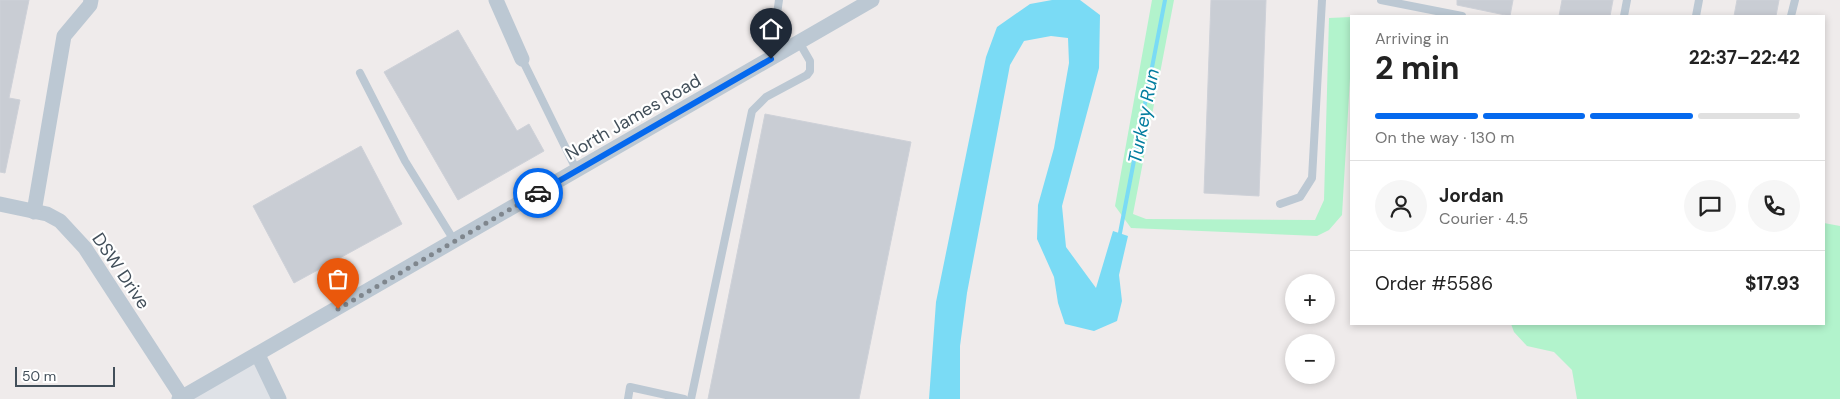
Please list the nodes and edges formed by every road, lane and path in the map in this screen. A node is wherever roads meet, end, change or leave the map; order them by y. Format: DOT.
graph roads {
  1 [pos="91,0"];
  2 [pos="496,0"];
  3 [pos="778,0"];
  4 [pos="872,0"];
  5 [pos="1322,0"];
  6 [pos="1381,0"];
  7 [pos="1627,0"];
  8 [pos="1699,0"];
  9 [pos="1795,0"];
  10 [pos="1457,15"];
  11 [pos="1624,15"];
  12 [pos="1696,15"];
  13 [pos="1791,15"];
  14 [pos="799,42"];
  15 [pos="786,50"];
  16 [pos="522,59"];
  17 [pos="360,74"];
  18 [pos="577,171"];
  19 [pos="0,204"];
  20 [pos="1280,204"];
  21 [pos="34,212"];
  22 [pos="455,242"];
  23 [pos="258,355"];
  24 [pos="180,398"];
  25 [pos="279,399"];
  26 [pos="628,399"];
  27 [pos="684,399"];
  28 [pos="690,399"];
  1 -- 21 [label="street"];
  2 -- 16 [label="street"];
  3 -- 15 [label="lane"];
  4 -- 14 [label="street, North James Road"];
  5 -- 20 [label="lane"];
  6 -- 10 [label="lane"];
  7 -- 11 [label="lane"];
  8 -- 12 [label="lane"];
  9 -- 13 [label="lane"];
  14 -- 15 [label="street, North James Road"];
  14 -- 28 [label="lane"];
  15 -- 18 [label="street, North James Road"];
  16 -- 18 [label="lane"];
  17 -- 22 [label="lane"];
  18 -- 22 [label="street, North James Road"];
  19 -- 21 [label="street, DSW Drive"];
  21 -- 24 [label="street, DSW Drive"];
  22 -- 23 [label="street, North James Road"];
  23 -- 24 [label="street, North James Road"];
  23 -- 25 [label="street"];
  26 -- 27 [label="lane"];
}
